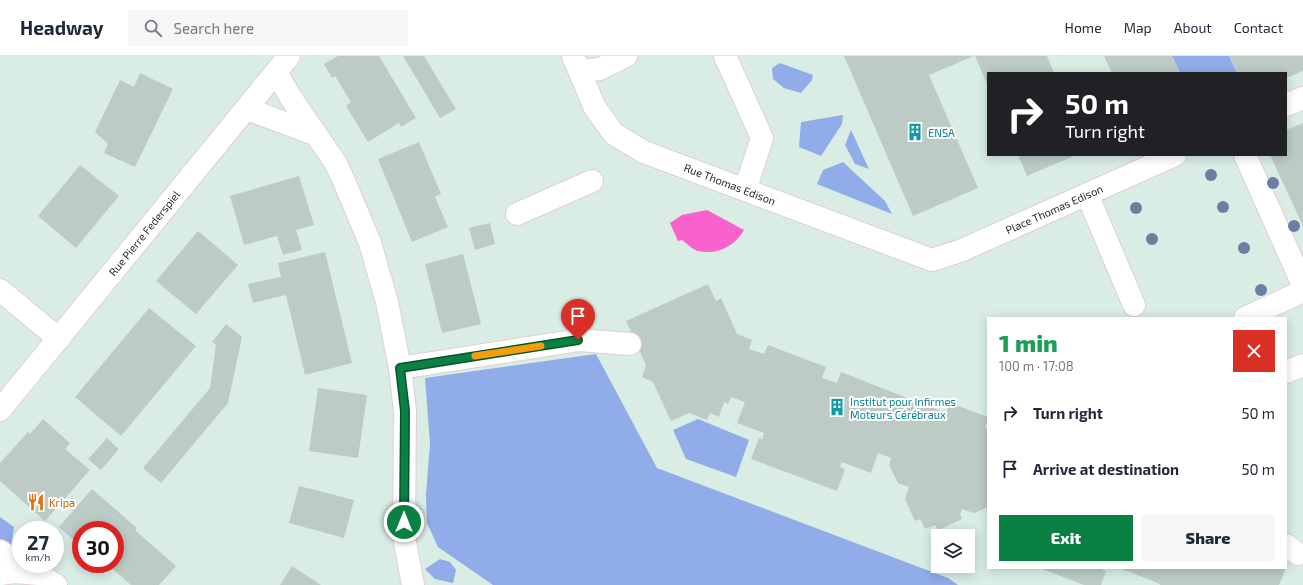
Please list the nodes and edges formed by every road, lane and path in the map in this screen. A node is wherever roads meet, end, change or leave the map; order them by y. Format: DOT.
graph roads {
  1 [pos="626,56"];
  2 [pos="725,56"];
  3 [pos="282,64"];
  4 [pos="584,65"];
  5 [pos="1303,98"];
  6 [pos="1287,105"];
  7 [pos="247,109"];
  8 [pos="316,135"];
  9 [pos="1245,156"];
  10 [pos="1167,158"];
  11 [pos="592,181"];
  12 [pos="745,190"];
  13 [pos="1087,194"];
  14 [pos="517,214"];
  15 [pos="932,260"];
  16 [pos="1303,285"];
  17 [pos="0,290"];
  18 [pos="1303,291"];
  19 [pos="1134,305"];
  20 [pos="1247,317"];
  21 [pos="59,338"];
  22 [pos="630,344"];
  23 [pos="1303,364"];
  24 [pos="400,368"];
  25 [pos="1287,372"];
  26 [pos="0,410"];
  27 [pos="0,551"];
  28 [pos="12,558"];
  29 [pos="12,572"];
  30 [pos="0,574"];
  31 [pos="413,585"];
  1 -- 4 [label="street"];
  2 -- 12 [label="street"];
  3 -- 7 [label="street, Rue Pierre Federspiel"];
  3 -- 8 [label="street"];
  4 -- 12 [label="street, Rue Thomas Edison"];
  5 -- 6 [label="street"];
  7 -- 8 [label="street"];
  7 -- 21 [label="street, Rue Pierre Federspiel"];
  8 -- 24 [label="street"];
  9 -- 16 [label="street"];
  10 -- 13 [label="street, Place Thomas Edison"];
  11 -- 14 [label="street"];
  12 -- 15 [label="street, Rue Thomas Edison"];
  13 -- 15 [label="street, Place Thomas Edison"];
  13 -- 19 [label="street"];
  17 -- 21 [label="street"];
  18 -- 20 [label="street"];
  21 -- 26 [label="street, Rue Pierre Federspiel"];
  22 -- 24 [label="street"];
  23 -- 25 [label="street"];
  24 -- 31 [label="street"];
  27 -- 28 [label="street"];
  29 -- 30 [label="street"];
}
